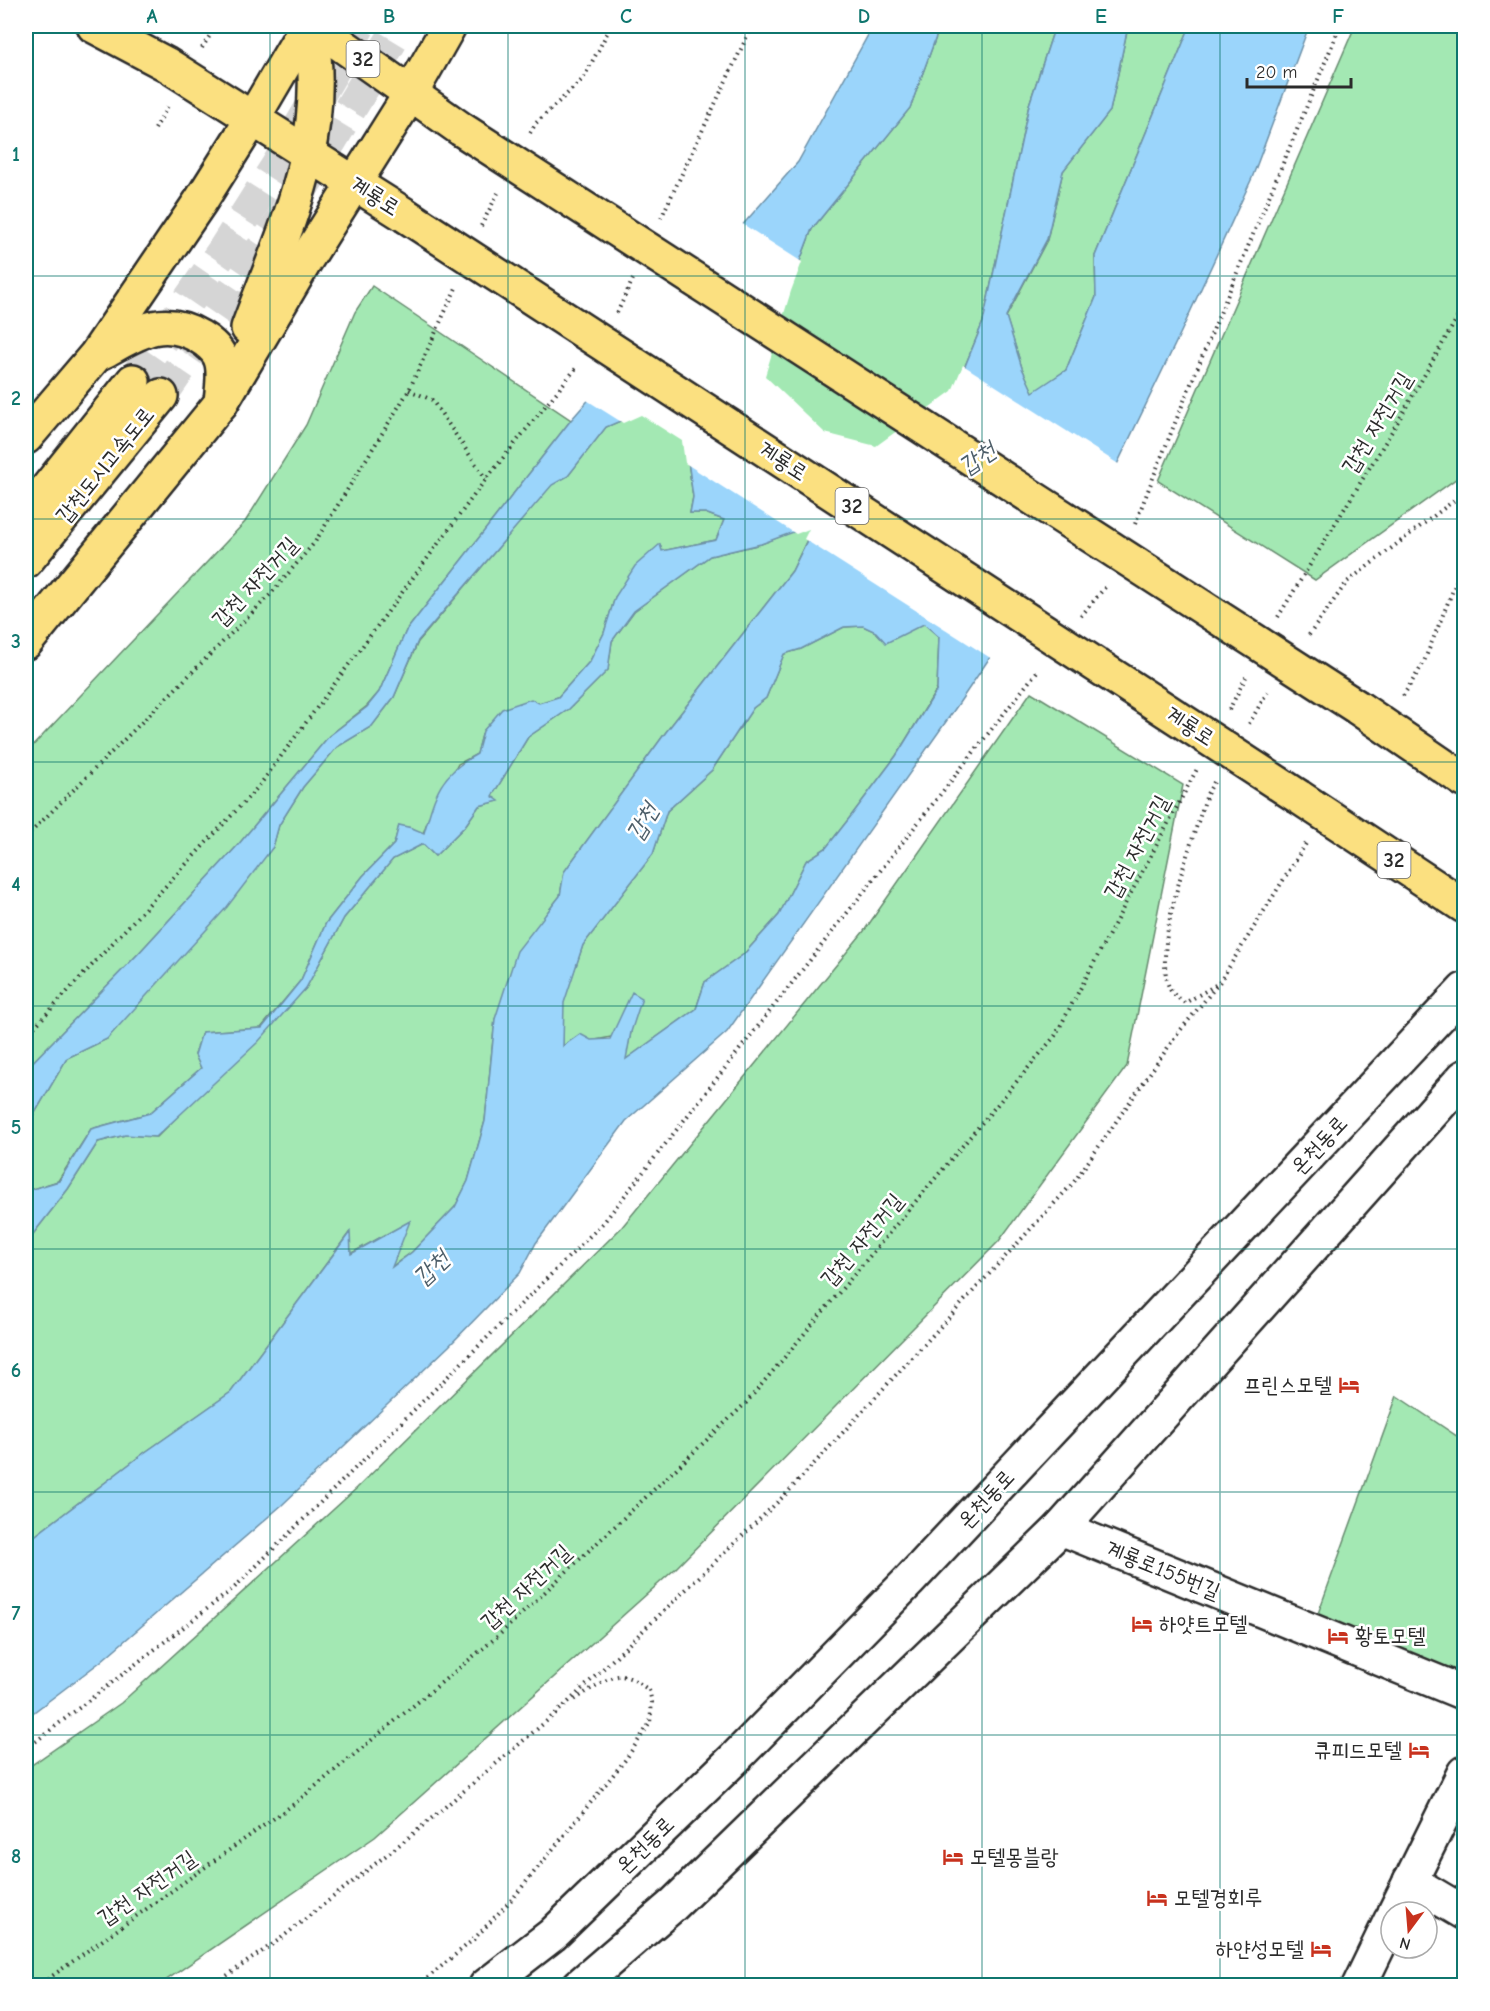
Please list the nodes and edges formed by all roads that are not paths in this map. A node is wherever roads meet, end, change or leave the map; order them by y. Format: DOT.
graph roads {
  1 [pos="94,26"];
  2 [pos="308,26"];
  3 [pos="315,26"];
  4 [pos="449,26"];
  5 [pos="411,93"];
  6 [pos="253,118"];
  7 [pos="355,183"];
  8 [pos="96,355"];
  9 [pos="221,403"];
  10 [pos="26,437"];
  11 [pos="26,515"];
  12 [pos="26,561"];
  13 [pos="26,642"];
  14 [pos="1464,780"];
  15 [pos="1464,906"];
  16 [pos="1464,990"];
  17 [pos="1464,1077"];
  18 [pos="1061,1528"];
  19 [pos="1464,1693"];
  20 [pos="1464,1773"];
  21 [pos="1410,1881"];
  22 [pos="1401,1900"];
  23 [pos="1464,1913"];
  24 [pos="1379,1945"];
  25 [pos="486,1986"];
  26 [pos="579,1986"];
  27 [pos="1359,1986"];
  1 -- 6 [label="main road, 계룡로"];
  2 -- 6 [label="main road"];
  2 -- 9 [label="main road"];
  3 -- 5 [label="main road, 32"];
  4 -- 5 [label="main road"];
  5 -- 7 [label="main road"];
  5 -- 14 [label="main road, 32, bridge"];
  6 -- 7 [label="main road, 계룡로"];
  6 -- 8 [label="main road"];
  7 -- 9 [label="main road"];
  7 -- 15 [label="main road, 계룡로 / 32, bridge"];
  8 -- 9 [label="main road"];
  8 -- 10 [label="main road"];
  9 -- 13 [label="main road"];
  11 -- 12 [label="main road, 갑천도시고속도로"];
  16 -- 25 [label="main road, 온천동로"];
  17 -- 18 [label="main road"];
  18 -- 19 [label="main road, 계룡로155번길"];
  18 -- 26 [label="main road"];
  20 -- 21 [label="main road"];
  21 -- 22 [label="main road"];
  21 -- 23 [label="main road"];
  24 -- 27 [label="main road"];
}
